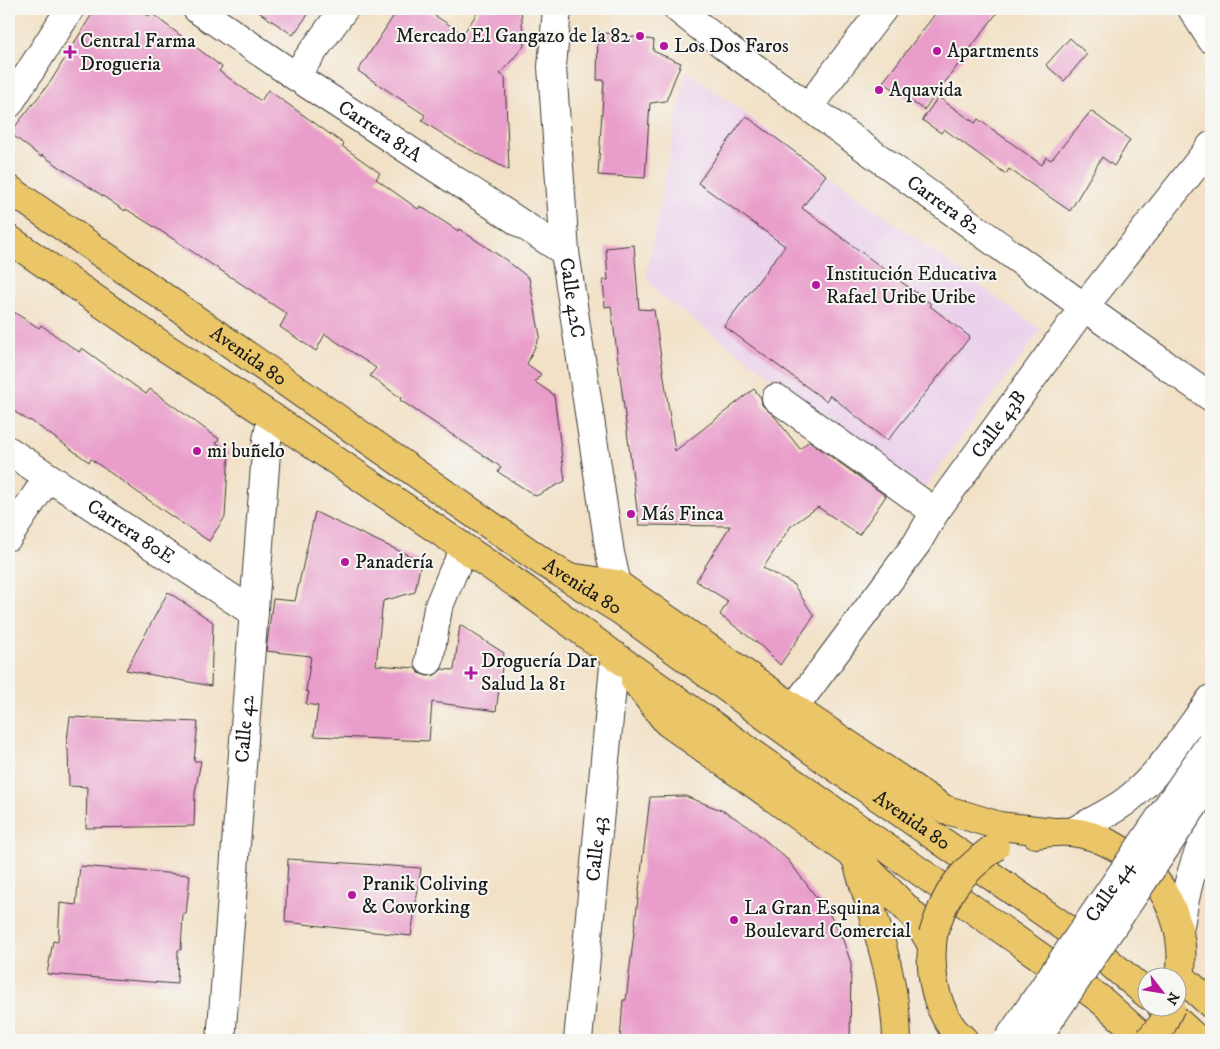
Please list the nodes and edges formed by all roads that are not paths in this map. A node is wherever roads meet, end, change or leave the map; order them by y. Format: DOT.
graph roads {
  1 [pos="70,9"];
  2 [pos="197,9"];
  3 [pos="344,9"];
  4 [pos="557,9"];
  5 [pos="678,9"];
  6 [pos="883,9"];
  7 [pos="1192,9"];
  8 [pos="1211,39"];
  9 [pos="295,76"];
  10 [pos="9,104"];
  11 [pos="809,106"];
  12 [pos="1211,146"];
  13 [pos="9,189"];
  14 [pos="9,239"];
  15 [pos="565,252"];
  16 [pos="1084,307"];
  17 [pos="1211,397"];
  18 [pos="776,398"];
  19 [pos="272,416"];
  20 [pos="9,450"];
  21 [pos="48,477"];
  22 [pos="935,512"];
  23 [pos="9,536"];
  24 [pos="465,550"];
  25 [pos="564,577"];
  26 [pos="617,584"];
  27 [pos="254,613"];
  28 [pos="615,656"];
  29 [pos="429,661"];
  30 [pos="1211,700"];
  31 [pos="794,708"];
  32 [pos="1211,743"];
  33 [pos="1211,780"];
  34 [pos="1211,825"];
  35 [pos="1063,832"];
  36 [pos="855,856"];
  37 [pos="1179,930"];
  38 [pos="932,940"];
  39 [pos="1181,966"];
  40 [pos="1138,987"];
  41 [pos="1188,988"];
  42 [pos="1211,1004"];
  43 [pos="1166,1016"];
  44 [pos="1171,1016"];
  45 [pos="954,1036"];
  46 [pos="221,1040"];
  47 [pos="578,1040"];
  48 [pos="897,1040"];
  49 [pos="1008,1040"];
  50 [pos="1036,1040"];
  51 [pos="1148,1040"];
  52 [pos="1198,1040"];
  1 -- 10 [label="street"];
  2 -- 9 [label="street, Carrera 81A"];
  3 -- 9 [label="street"];
  4 -- 15 [label="street, Calle 42C"];
  5 -- 11 [label="street, Carrera 82"];
  6 -- 11 [label="street"];
  7 -- 8 [label="street"];
  9 -- 15 [label="street, Carrera 81A"];
  11 -- 16 [label="street, Carrera 82"];
  12 -- 16 [label="street, Calle 43B"];
  13 -- 25 [label="main road, Avenida 80"];
  14 -- 19 [label="main road, Avenida 80"];
  15 -- 26 [label="street, Calle 42C"];
  16 -- 17 [label="street, Carrera 82"];
  16 -- 22 [label="street, Calle 43B"];
  18 -- 22 [label="street"];
  19 -- 24 [label="main road, Avenida 80"];
  19 -- 27 [label="street, Calle 42"];
  20 -- 21 [label="street, Carrera 80E"];
  21 -- 23 [label="street"];
  21 -- 27 [label="street, Carrera 80E"];
  22 -- 31 [label="street, Calle 43B"];
  24 -- 28 [label="main road, Avenida 80"];
  24 -- 29 [label="street"];
  25 -- 26 [label="main road"];
  25 -- 40 [label="main road, Avenida 80"];
  26 -- 31 [label="main road"];
  27 -- 46 [label="street, Calle 42"];
  28 -- 36 [label="main road"];
  28 -- 47 [label="street, Calle 43"];
  28 -- 51 [label="main road, Avenida 80"];
  30 -- 35 [label="street"];
  31 -- 35 [label="main road"];
  32 -- 49 [label="street, Calle 44, bridge"];
  33 -- 50 [label="street, Calle 44, bridge"];
  34 -- 37 [label="street"];
  35 -- 37 [label="main road"];
  35 -- 38 [label="main road, bridge"];
  36 -- 38 [label="main road"];
  36 -- 48 [label="main road"];
  37 -- 39 [label="main road"];
  38 -- 45 [label="main road"];
  41 -- 42 [label="main road"];
  43 -- 51 [label="main road, bridge"];
  44 -- 52 [label="main road"];
}
